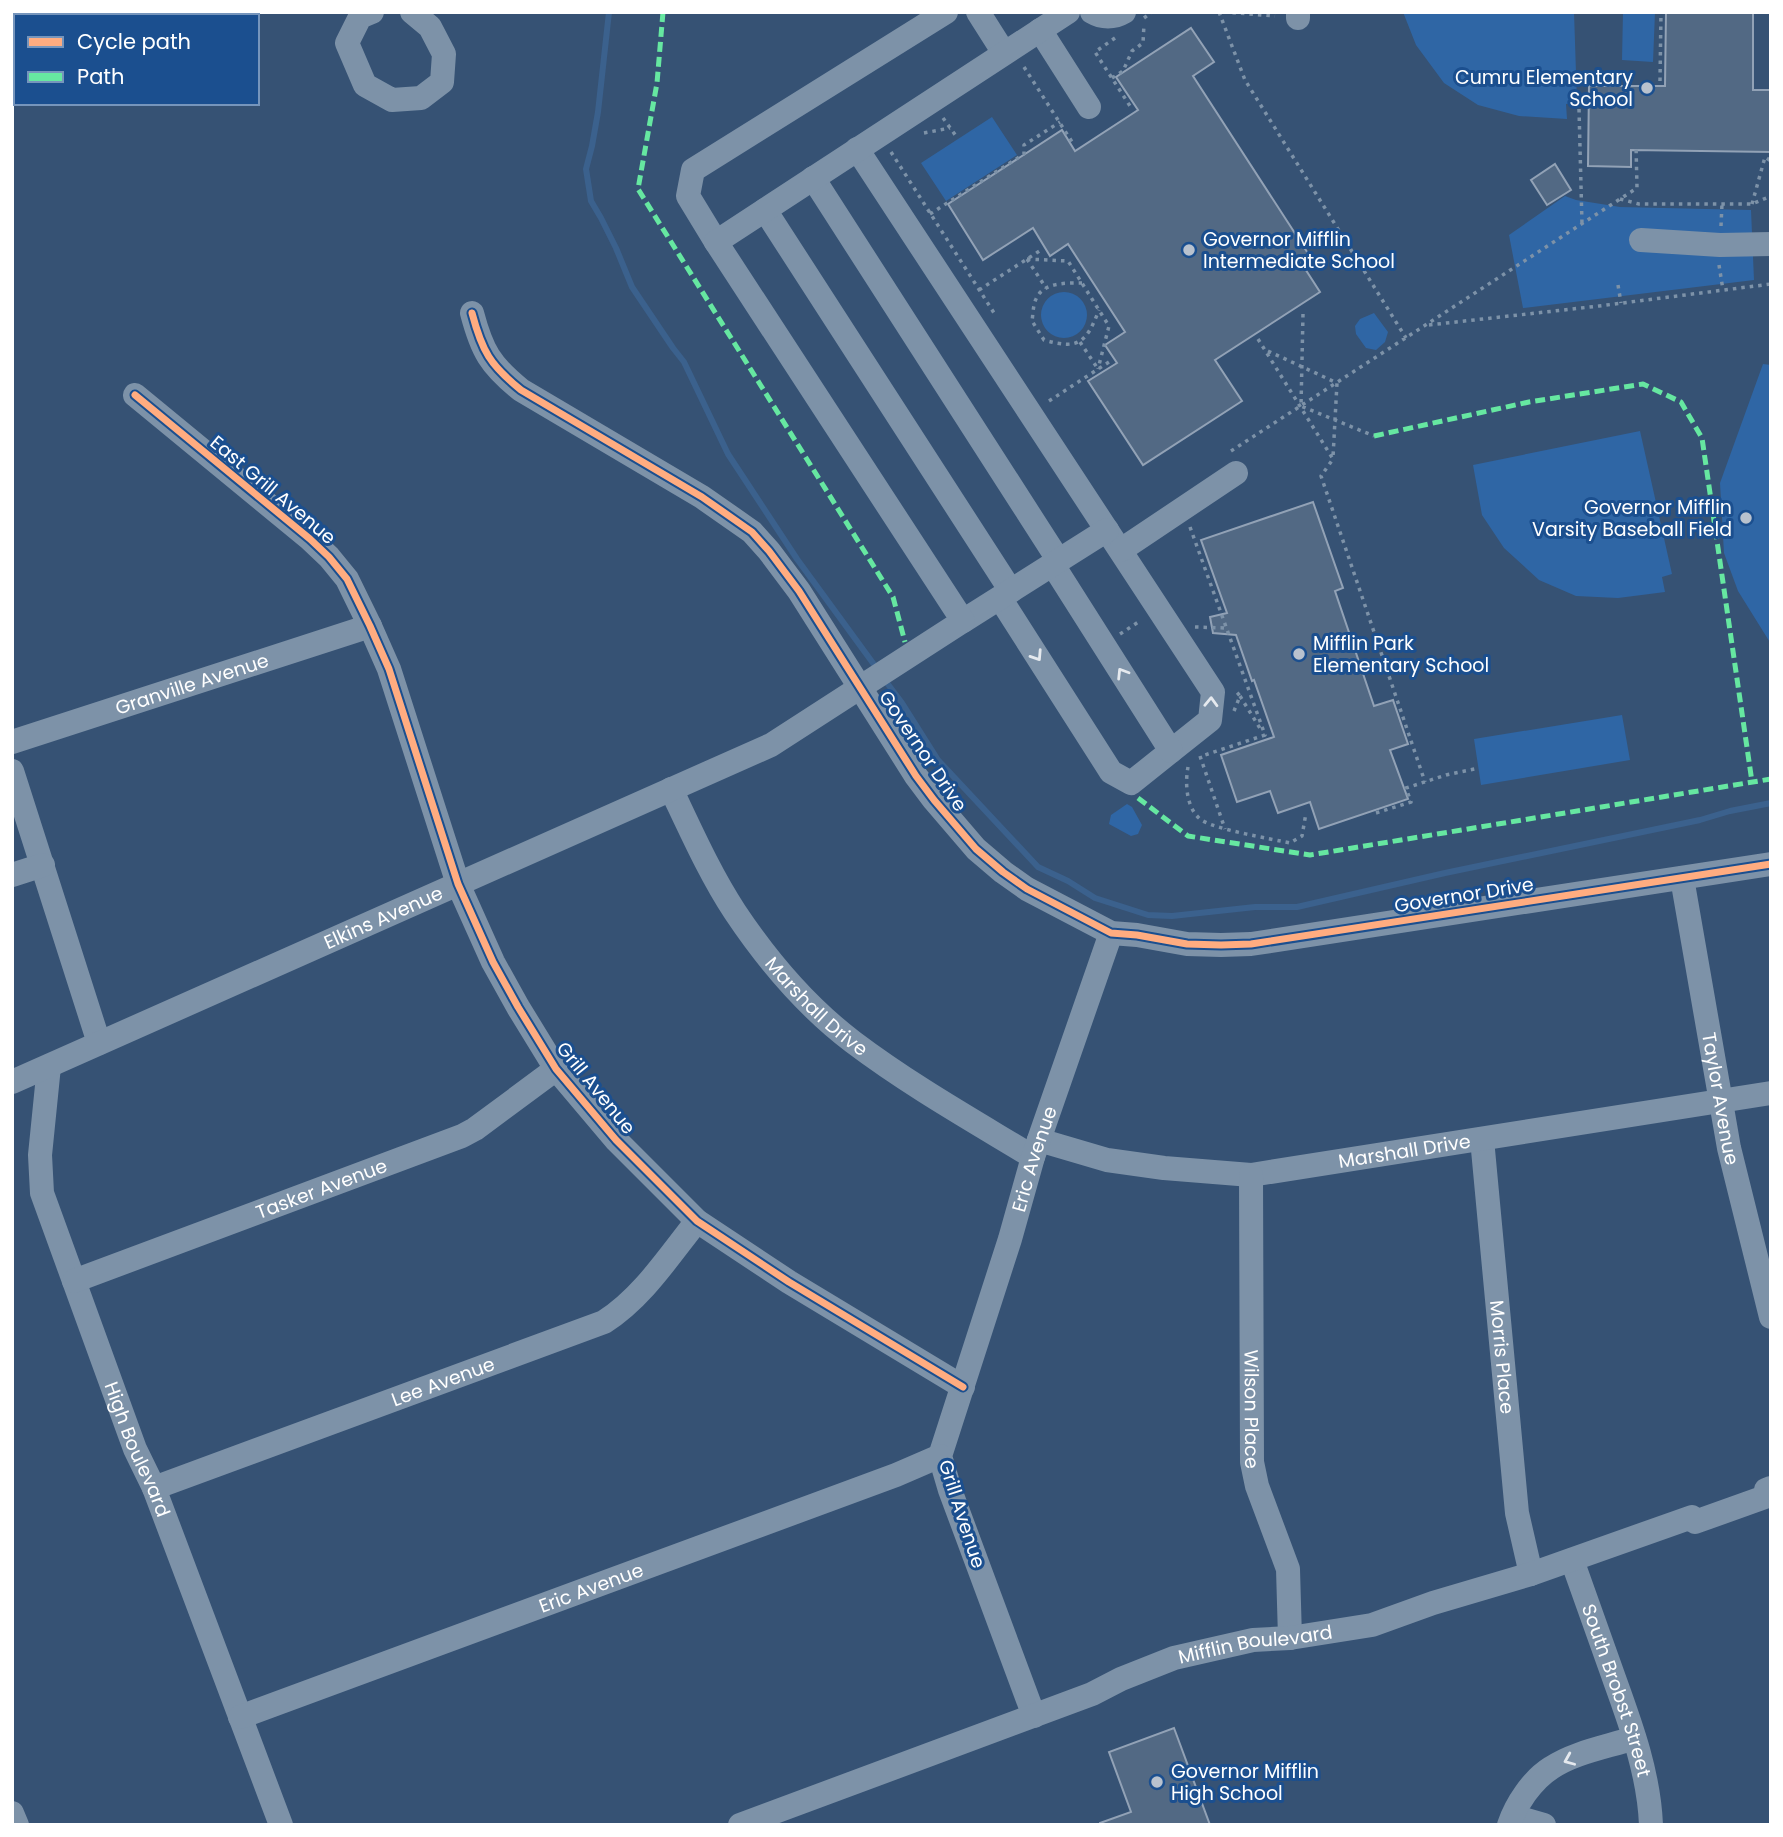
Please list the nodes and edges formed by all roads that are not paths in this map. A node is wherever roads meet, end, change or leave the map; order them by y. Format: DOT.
graph roads {
  1 [pos="412,12"];
  2 [pos="946,12"];
  3 [pos="978,12"];
  4 [pos="1092,12"];
  5 [pos="363,14"];
  6 [pos="1053,19"];
  7 [pos="1132,22"];
  8 [pos="1011,56"];
  9 [pos="1089,107"];
  10 [pos="857,149"];
  11 [pos="813,178"];
  12 [pos="765,210"];
  13 [pos="1641,240"];
  14 [pos="716,242"];
  15 [pos="1771,244"];
  16 [pos="472,313"];
  17 [pos="135,395"];
  18 [pos="1236,474"];
  19 [pos="1114,540"];
  20 [pos="1056,563"];
  21 [pos="1005,595"];
  22 [pos="963,621"];
  23 [pos="370,626"];
  24 [pos="860,687"];
  25 [pos="12,742"];
  26 [pos="1178,764"];
  27 [pos="12,771"];
  28 [pos="671,789"];
  29 [pos="1771,864"];
  30 [pos="43,865"];
  31 [pos="12,875"];
  32 [pos="1682,878"];
  33 [pos="458,884"];
  34 [pos="1111,933"];
  35 [pos="99,1043"];
  36 [pos="49,1066"];
  37 [pos="556,1069"];
  38 [pos="12,1082"];
  39 [pos="1771,1093"];
  40 [pos="1721,1101"];
  41 [pos="1482,1139"];
  42 [pos="1036,1149"];
  43 [pos="1251,1175"];
  44 [pos="697,1221"];
  45 [pos="74,1281"];
  46 [pos="1771,1317"];
  47 [pos="963,1387"];
  48 [pos="940,1456"];
  49 [pos="154,1488"];
  50 [pos="1771,1488"];
  51 [pos="1572,1560"];
  52 [pos="1531,1574"];
  53 [pos="1290,1638"];
  54 [pos="1034,1716"];
  55 [pos="240,1717"];
  56 [pos="1634,1738"];
  57 [pos="12,1813"];
  58 [pos="1511,1820"];
  59 [pos="18,1825"];
  60 [pos="281,1825"];
  61 [pos="740,1825"];
  62 [pos="1544,1825"];
  63 [pos="1651,1825"];
  1 -- 5 [label="street"];
  2 -- 14 [label="street"];
  3 -- 8 [label="street"];
  4 -- 7 [label="street"];
  6 -- 8 [label="street"];
  6 -- 9 [label="street"];
  8 -- 10 [label="street"];
  10 -- 11 [label="street"];
  10 -- 19 [label="street"];
  11 -- 12 [label="street"];
  11 -- 20 [label="street"];
  12 -- 14 [label="street"];
  12 -- 21 [label="street"];
  13 -- 15 [label="street"];
  14 -- 22 [label="street"];
  16 -- 24 [label="street, Governor Drive"];
  17 -- 23 [label="street, East Grill Avenue"];
  18 -- 19 [label="street, Elkins Avenue"];
  19 -- 20 [label="street, Elkins Avenue"];
  26 -- 19 [label="street, one-way"];
  20 -- 21 [label="street, Elkins Avenue"];
  26 -- 20 [label="street, one-way"];
  21 -- 22 [label="street, Elkins Avenue"];
  21 -- 26 [label="street, one-way"];
  22 -- 24 [label="street, Elkins Avenue"];
  23 -- 25 [label="street, Granville Avenue"];
  23 -- 33 [label="street, Grill Avenue"];
  24 -- 28 [label="street, Elkins Avenue"];
  24 -- 34 [label="street, Governor Drive"];
  27 -- 30 [label="street"];
  28 -- 33 [label="street, Elkins Avenue"];
  28 -- 42 [label="street, Marshall Drive"];
  29 -- 32 [label="street, Governor Drive"];
  30 -- 31 [label="street"];
  30 -- 35 [label="street"];
  32 -- 34 [label="street, Governor Drive"];
  32 -- 40 [label="street, Taylor Avenue"];
  33 -- 35 [label="street, Elkins Avenue"];
  33 -- 37 [label="street, Grill Avenue"];
  34 -- 42 [label="street, Eric Avenue"];
  35 -- 36 [label="street, Elkins Avenue"];
  36 -- 38 [label="street, Elkins Avenue"];
  36 -- 45 [label="street, High Boulevard"];
  37 -- 44 [label="street, Grill Avenue"];
  37 -- 45 [label="street, Tasker Avenue"];
  39 -- 40 [label="street, Marshall Drive"];
  40 -- 41 [label="street, Marshall Drive"];
  40 -- 46 [label="street, Taylor Avenue"];
  41 -- 43 [label="street, Marshall Drive"];
  41 -- 52 [label="street, Morris Place"];
  42 -- 43 [label="street, Marshall Drive"];
  42 -- 47 [label="street, Eric Avenue"];
  43 -- 53 [label="street, Wilson Place"];
  44 -- 47 [label="street, Grill Avenue"];
  44 -- 49 [label="street, Lee Avenue"];
  45 -- 49 [label="street, High Boulevard"];
  47 -- 48 [label="street, Grill Avenue"];
  48 -- 54 [label="street, Grill Avenue"];
  48 -- 55 [label="street, Eric Avenue"];
  49 -- 55 [label="street, High Boulevard"];
  50 -- 51 [label="street, Mifflin Boulevard"];
  51 -- 52 [label="street, Mifflin Boulevard"];
  51 -- 56 [label="street, South Brobst Street"];
  52 -- 53 [label="street, Mifflin Boulevard"];
  53 -- 54 [label="street, Mifflin Boulevard"];
  54 -- 61 [label="street, Mifflin Boulevard"];
  55 -- 60 [label="street, High Boulevard"];
  56 -- 58 [label="street, one-way"];
  56 -- 63 [label="street, South Brobst Street"];
  57 -- 59 [label="street"];
  58 -- 62 [label="street"];
}
